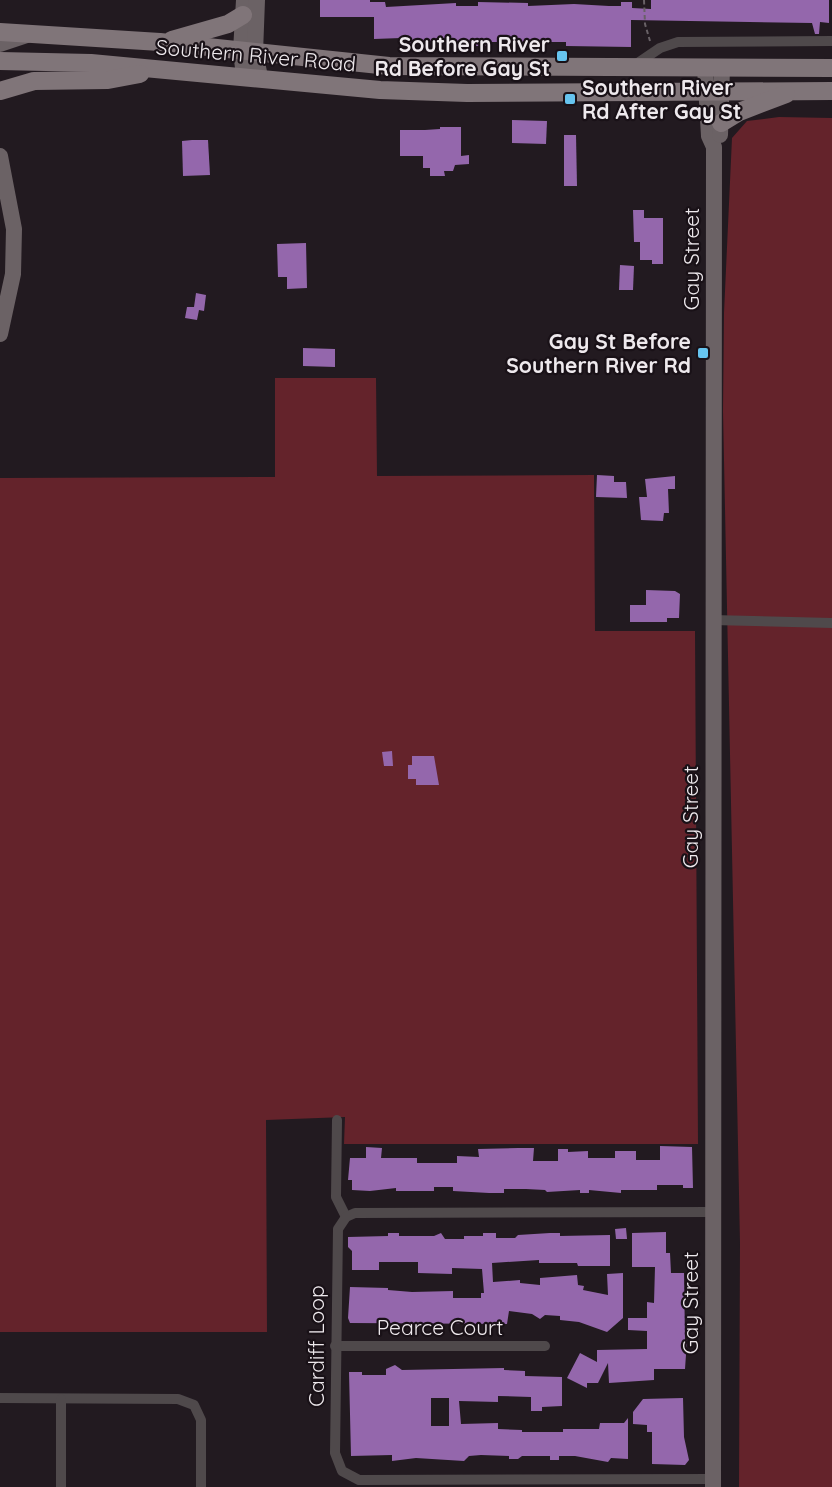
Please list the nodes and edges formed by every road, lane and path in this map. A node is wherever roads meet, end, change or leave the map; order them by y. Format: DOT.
graph roads {
  1 [pos="257,0"];
  2 [pos="644,0"];
  3 [pos="243,7"];
  4 [pos="0,32"];
  5 [pos="27,35"];
  6 [pos="165,42"];
  7 [pos="832,42"];
  8 [pos="0,45"];
  9 [pos="660,48"];
  10 [pos="248,52"];
  11 [pos="0,62"];
  12 [pos="632,67"];
  13 [pos="713,68"];
  14 [pos="832,68"];
  15 [pos="205,73"];
  16 [pos="252,76"];
  17 [pos="714,91"];
  18 [pos="793,91"];
  19 [pos="832,91"];
  20 [pos="0,92"];
  21 [pos="721,123"];
  22 [pos="714,147"];
  23 [pos="0,156"];
  24 [pos="0,334"];
  25 [pos="712,620"];
  26 [pos="832,623"];
  27 [pos="337,1120"];
  28 [pos="713,1212"];
  29 [pos="346,1217"];
  30 [pos="545,1346"];
  31 [pos="335,1347"];
  32 [pos="0,1398"];
  33 [pos="61,1399"];
  34 [pos="712,1483"];
  35 [pos="61,1487"];
  36 [pos="201,1487"];
  1 -- 10 [label="main road"];
  2 -- 9 [label="path"];
  3 -- 6 [label="main road"];
  3 -- 10 [label="main road"];
  4 -- 5 [label="main road, Southern River Road"];
  5 -- 6 [label="main road, Southern River Road"];
  5 -- 8 [label="main road"];
  6 -- 10 [label="main road, Southern River Road"];
  7 -- 9 [label="street"];
  9 -- 12 [label="street"];
  10 -- 12 [label="main road, Southern River Road"];
  10 -- 16 [label="main road"];
  11 -- 15 [label="main road, Southern River Road"];
  12 -- 13 [label="main road, Southern River Road"];
  13 -- 14 [label="main road, Southern River Road"];
  13 -- 17 [label="main road, Gay Street"];
  15 -- 16 [label="main road, Southern River Road"];
  15 -- 20 [label="main road"];
  16 -- 17 [label="main road, Southern River Road"];
  17 -- 18 [label="main road, Southern River Road"];
  17 -- 21 [label="main road, Gay Street"];
  17 -- 22 [label="main road, Gay Street"];
  18 -- 19 [label="main road, Southern River Road"];
  18 -- 21 [label="main road"];
  21 -- 22 [label="main road, Gay Street"];
  22 -- 25 [label="main road, Gay Street"];
  23 -- 24 [label="main road"];
  25 -- 26 [label="street"];
  25 -- 28 [label="main road, Gay Street"];
  27 -- 29 [label="street"];
  28 -- 29 [label="street"];
  28 -- 34 [label="main road, Gay Street"];
  29 -- 31 [label="street, Cardiff Loop"];
  30 -- 31 [label="street, Pearce Court"];
  31 -- 34 [label="street, Cardiff Loop"];
  32 -- 33 [label="street"];
  33 -- 35 [label="street"];
  33 -- 36 [label="street"];
}
